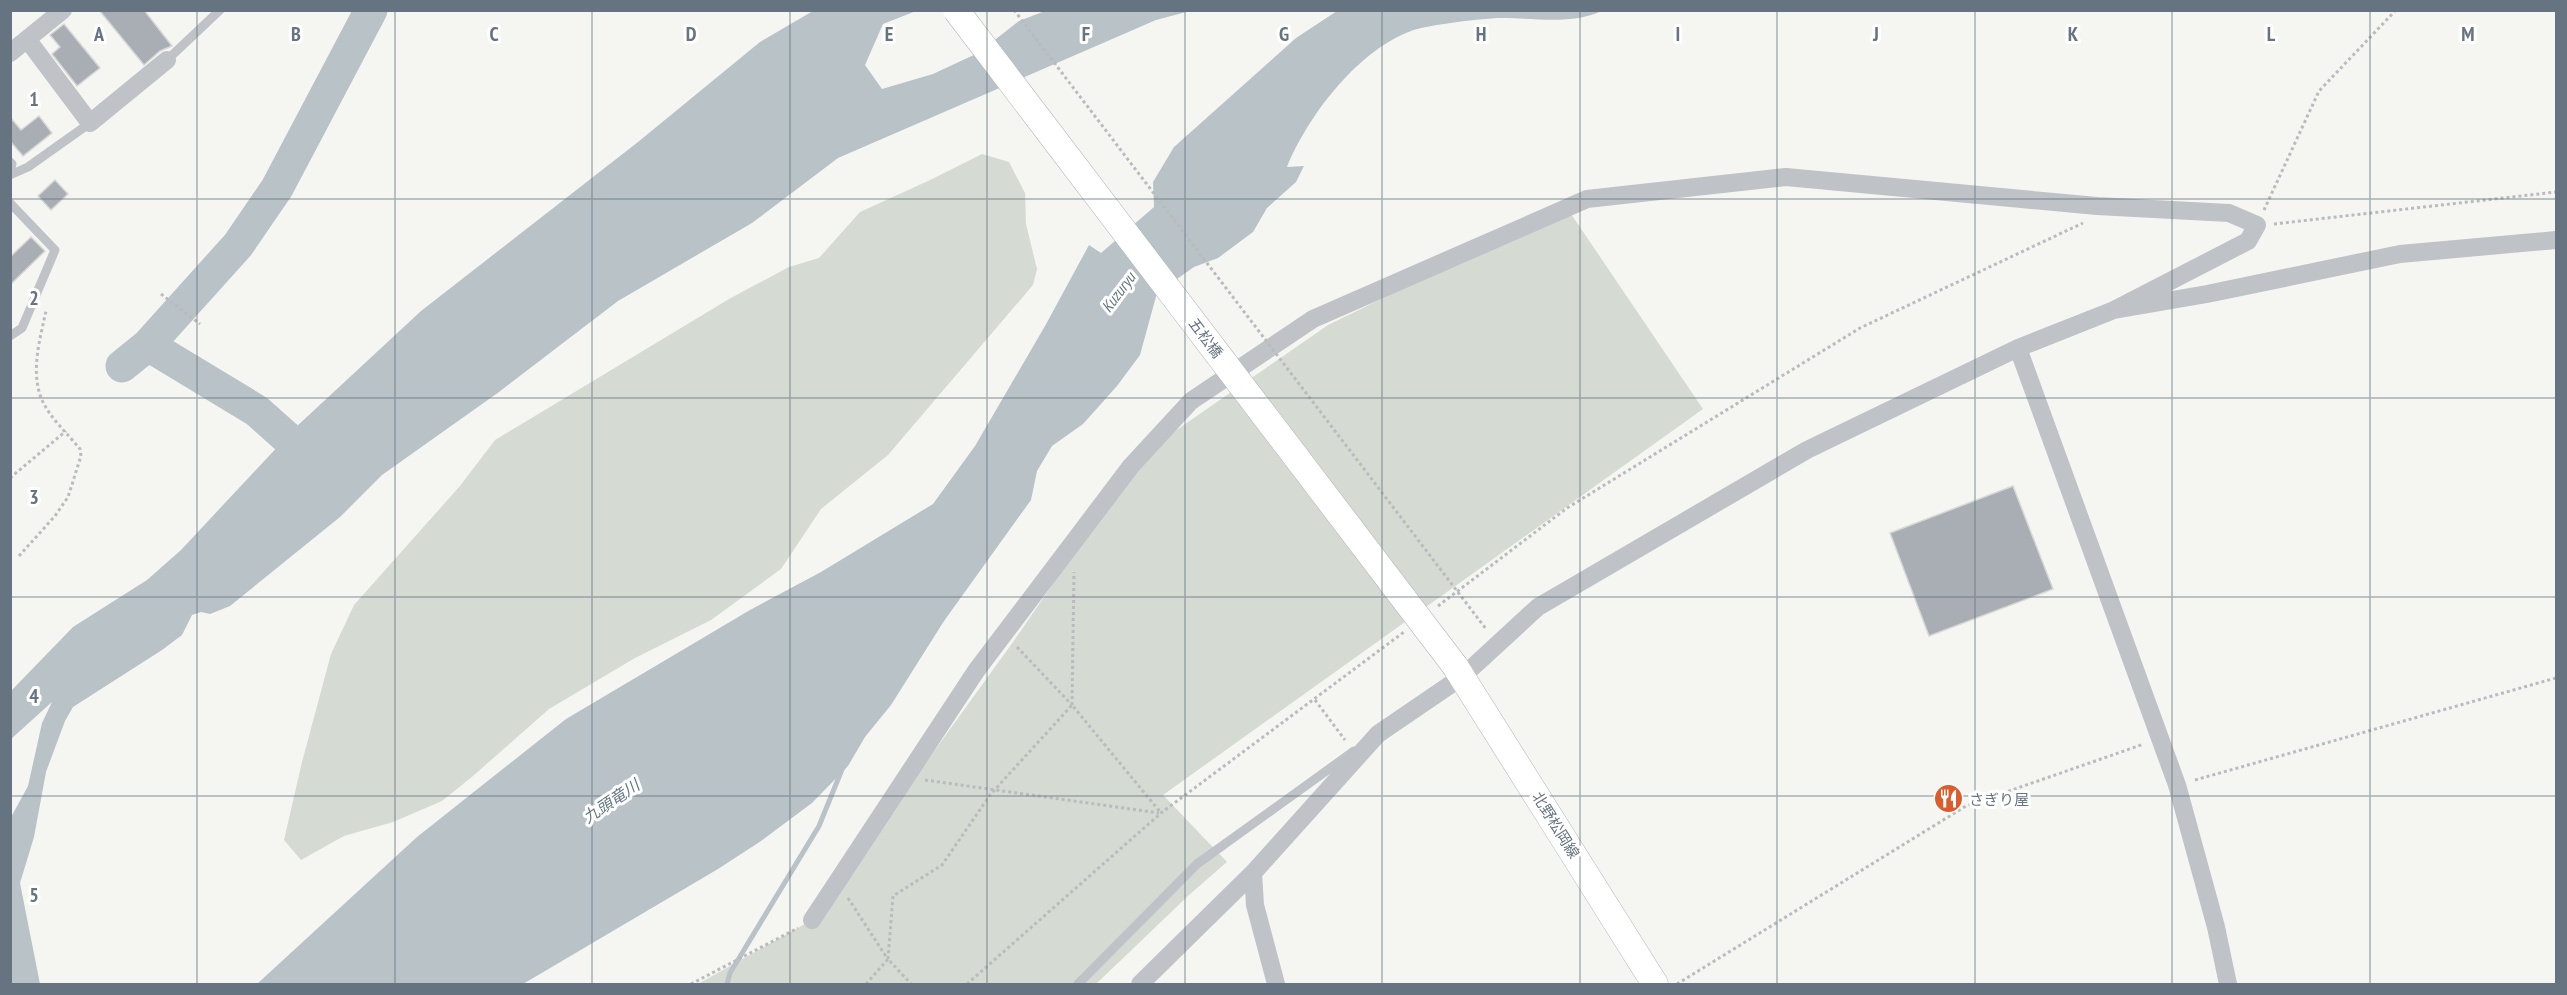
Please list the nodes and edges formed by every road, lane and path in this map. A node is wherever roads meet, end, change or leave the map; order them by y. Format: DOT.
graph roads {
  1 [pos="63,10"];
  2 [pos="220,10"];
  3 [pos="956,10"];
  4 [pos="1014,10"];
  5 [pos="2396,10"];
  6 [pos="27,39"];
  7 [pos="10,53"];
  8 [pos="167,60"];
  9 [pos="90,123"];
  10 [pos="10,162"];
  11 [pos="10,170"];
  12 [pos="10,175"];
  13 [pos="2556,192"];
  14 [pos="10,202"];
  15 [pos="2085,222"];
  16 [pos="2257,225"];
  17 [pos="2556,240"];
  18 [pos="161,294"];
  19 [pos="48,301"];
  20 [pos="2114,310"];
  21 [pos="200,324"];
  22 [pos="10,336"];
  23 [pos="2018,348"];
  24 [pos="65,429"];
  25 [pos="10,478"];
  26 [pos="1075,540"];
  27 [pos="19,555"];
  28 [pos="1436,608"];
  29 [pos="1408,629"];
  30 [pos="1486,629"];
  31 [pos="1004,633"];
  32 [pos="1459,671"];
  33 [pos="2556,678"];
  34 [pos="1314,700"];
  35 [pos="1072,705"];
  36 [pos="1378,734"];
  37 [pos="2160,738"];
  38 [pos="1354,751"];
  39 [pos="906,777"];
  40 [pos="2177,785"];
  41 [pos="1161,813"];
  42 [pos="1253,873"];
  43 [pos="837,882"];
  44 [pos="812,920"];
  45 [pos="888,959"];
  46 [pos="691,984"];
  47 [pos="866,984"];
  48 [pos="911,984"];
  49 [pos="967,984"];
  50 [pos="1078,984"];
  51 [pos="1140,984"];
  52 [pos="1276,984"];
  53 [pos="1655,984"];
  54 [pos="1676,984"];
  55 [pos="2228,984"];
  1 -- 6 [label="street"];
  2 -- 8 [label="lane"];
  3 -- 32 [label="main road, 五松橋, bridge"];
  4 -- 30 [label="path, bridge"];
  5 -- 16 [label="path"];
  6 -- 7 [label="street"];
  6 -- 9 [label="street"];
  8 -- 9 [label="street"];
  9 -- 12 [label="lane"];
  10 -- 11 [label="lane"];
  13 -- 16 [label="path"];
  14 -- 22 [label="lane"];
  15 -- 28 [label="path"];
  16 -- 20 [label="street"];
  16 -- 26 [label="street"];
  17 -- 20 [label="street"];
  18 -- 21 [label="path"];
  19 -- 24 [label="path"];
  20 -- 23 [label="street"];
  23 -- 32 [label="street"];
  23 -- 37 [label="street"];
  24 -- 25 [label="path"];
  24 -- 27 [label="path"];
  26 -- 31 [label="street"];
  26 -- 35 [label="path"];
  29 -- 34 [label="path"];
  31 -- 35 [label="path"];
  31 -- 39 [label="street"];
  32 -- 36 [label="street"];
  32 -- 53 [label="main road, 北野松岡線"];
  33 -- 40 [label="path"];
  34 -- 38 [label="path"];
  34 -- 41 [label="path"];
  35 -- 41 [label="path"];
  35 -- 45 [label="path"];
  36 -- 38 [label="lane"];
  36 -- 42 [label="street"];
  37 -- 40 [label="street"];
  37 -- 54 [label="path"];
  38 -- 50 [label="lane"];
  39 -- 41 [label="path"];
  39 -- 43 [label="street"];
  40 -- 55 [label="street"];
  41 -- 49 [label="path"];
  42 -- 51 [label="street"];
  42 -- 52 [label="street"];
  43 -- 44 [label="street"];
  43 -- 45 [label="path"];
  44 -- 46 [label="path"];
  45 -- 47 [label="path"];
  45 -- 48 [label="path"];
}
